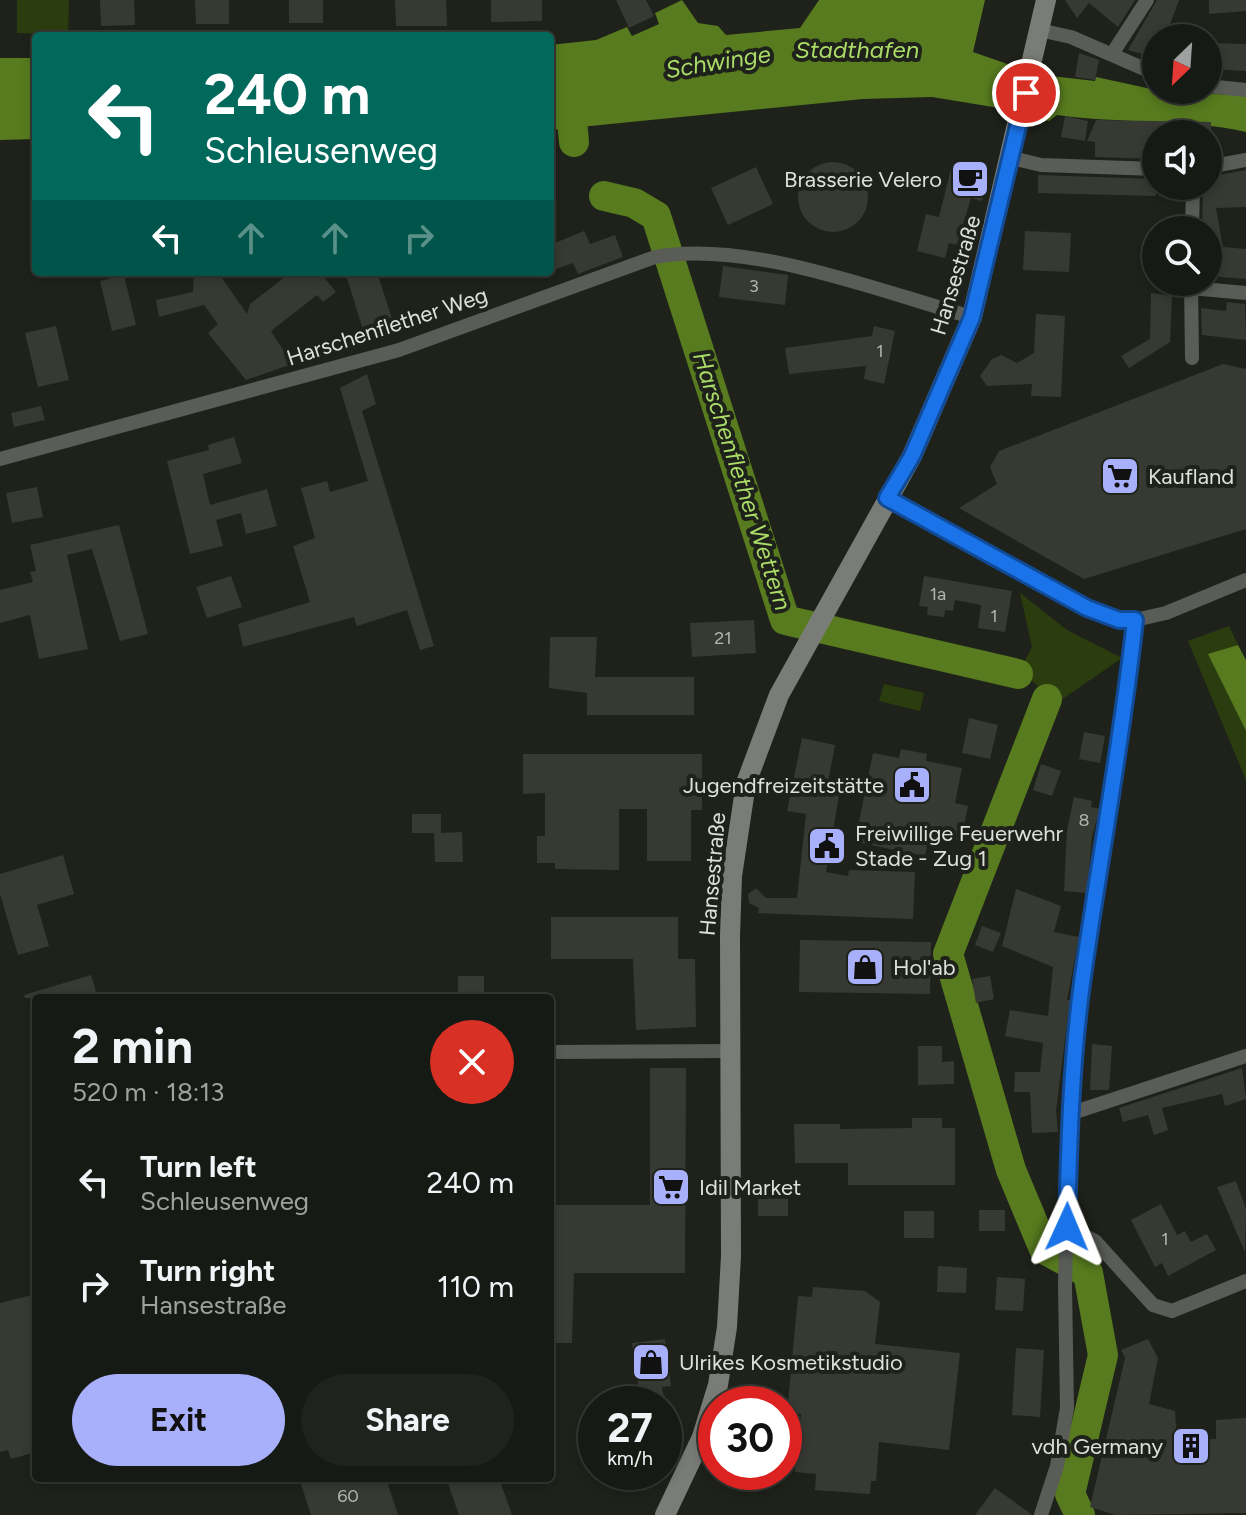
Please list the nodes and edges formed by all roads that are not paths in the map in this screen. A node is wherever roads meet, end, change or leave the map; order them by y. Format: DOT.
graph roads {
  1 [pos="1046,0"];
  2 [pos="1147,0"];
  3 [pos="1039,30"];
  4 [pos="1112,54"];
  5 [pos="1142,68"];
  6 [pos="1222,87"];
  7 [pos="1246,90"];
  8 [pos="1012,158"];
  9 [pos="1246,160"];
  10 [pos="1222,164"];
  11 [pos="1142,169"];
  12 [pos="1222,290"];
  13 [pos="1246,293"];
  14 [pos="1191,296"];
  15 [pos="972,317"];
  16 [pos="1192,358"];
  17 [pos="0,459"];
  18 [pos="887,498"];
  19 [pos="1246,580"];
  20 [pos="1135,620"];
  21 [pos="731,1051"];
  22 [pos="554,1052"];
  23 [pos="1246,1056"];
  24 [pos="1069,1114"];
  25 [pos="1067,1227"];
  26 [pos="1246,1281"];
  27 [pos="665,1515"];
  28 [pos="1041,1515"];
  1 -- 3 [label="main road, Hansestraße"];
  2 -- 4 [label="street"];
  3 -- 4 [label="street"];
  3 -- 8 [label="main road, Hansestraße"];
  4 -- 5 [label="street"];
  6 -- 7 [label="street"];
  8 -- 11 [label="street"];
  8 -- 15 [label="main road, Hansestraße"];
  9 -- 10 [label="street"];
  12 -- 13 [label="street"];
  14 -- 16 [label="street"];
  15 -- 17 [label="street, Harschenflether Weg"];
  15 -- 18 [label="main road, Hansestraße"];
  18 -- 20 [label="street"];
  18 -- 21 [label="main road, Hansestraße"];
  19 -- 20 [label="street"];
  20 -- 24 [label="street"];
  21 -- 22 [label="street"];
  21 -- 27 [label="main road, Hansestraße"];
  23 -- 24 [label="street"];
  24 -- 25 [label="street"];
  25 -- 26 [label="street"];
  25 -- 28 [label="street"];
}
